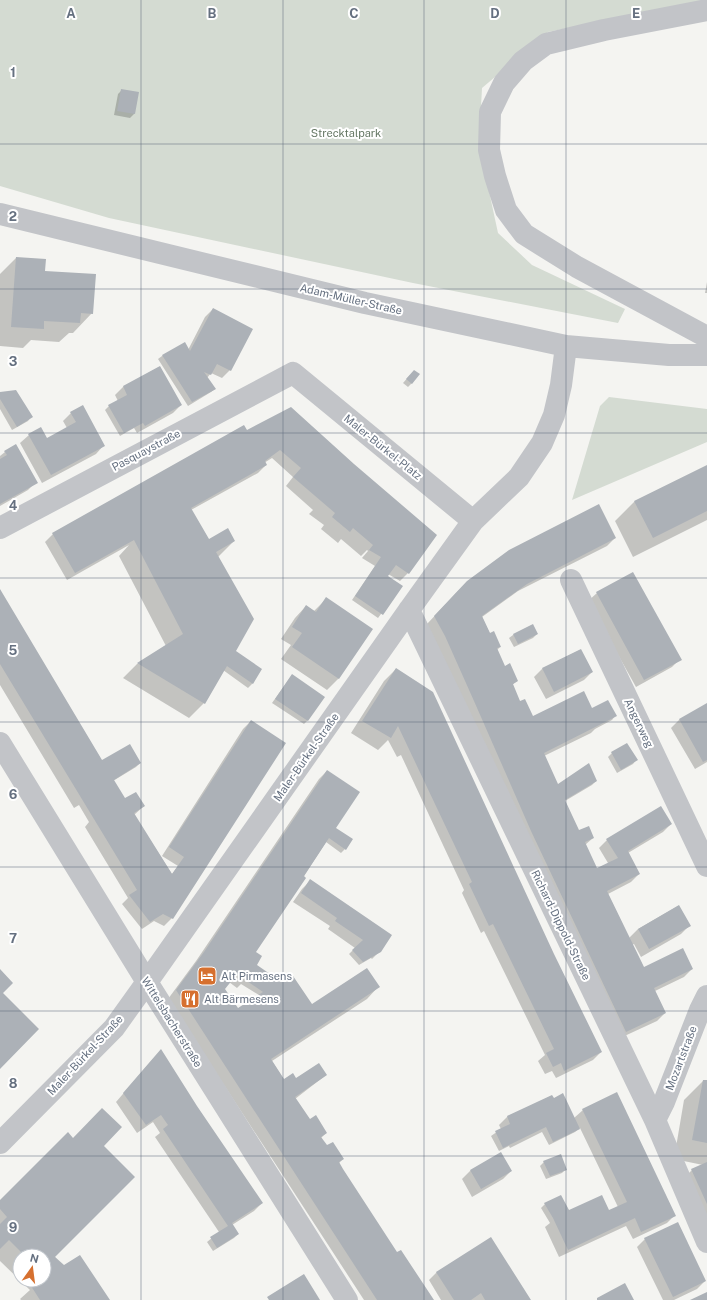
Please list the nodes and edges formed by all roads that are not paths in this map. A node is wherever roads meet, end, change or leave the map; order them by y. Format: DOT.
graph roads {
  1 [pos="707,10"];
  2 [pos="0,214"];
  3 [pos="707,337"];
  4 [pos="566,346"];
  5 [pos="707,355"];
  6 [pos="293,373"];
  7 [pos="473,521"];
  8 [pos="0,528"];
  9 [pos="571,580"];
  10 [pos="409,610"];
  11 [pos="0,743"];
  12 [pos="707,866"];
  13 [pos="147,982"];
  14 [pos="707,996"];
  15 [pos="655,1120"];
  16 [pos="0,1143"];
  17 [pos="707,1242"];
  18 [pos="347,1300"];
  1 -- 3 [label="street"];
  2 -- 4 [label="street, Adam-Müller-Straße"];
  4 -- 5 [label="street, Adam-Müller-Straße"];
  4 -- 7 [label="street, Maler-Bürkel-Straße"];
  6 -- 7 [label="street, Maler-Bürkel-Platz"];
  6 -- 8 [label="street, Pasquaystraße"];
  7 -- 10 [label="street, Maler-Bürkel-Straße"];
  9 -- 12 [label="street, Angerweg"];
  10 -- 13 [label="street, Maler-Bürkel-Straße"];
  10 -- 15 [label="street, Richard-Dippold-Straße"];
  11 -- 13 [label="street, Wittelsbacherstraße"];
  13 -- 16 [label="street, Maler-Bürkel-Straße"];
  13 -- 18 [label="street, Wittelsbacherstraße"];
  14 -- 15 [label="street, Mozartstraße"];
  15 -- 17 [label="street, Richard-Dippold-Straße"];
}
